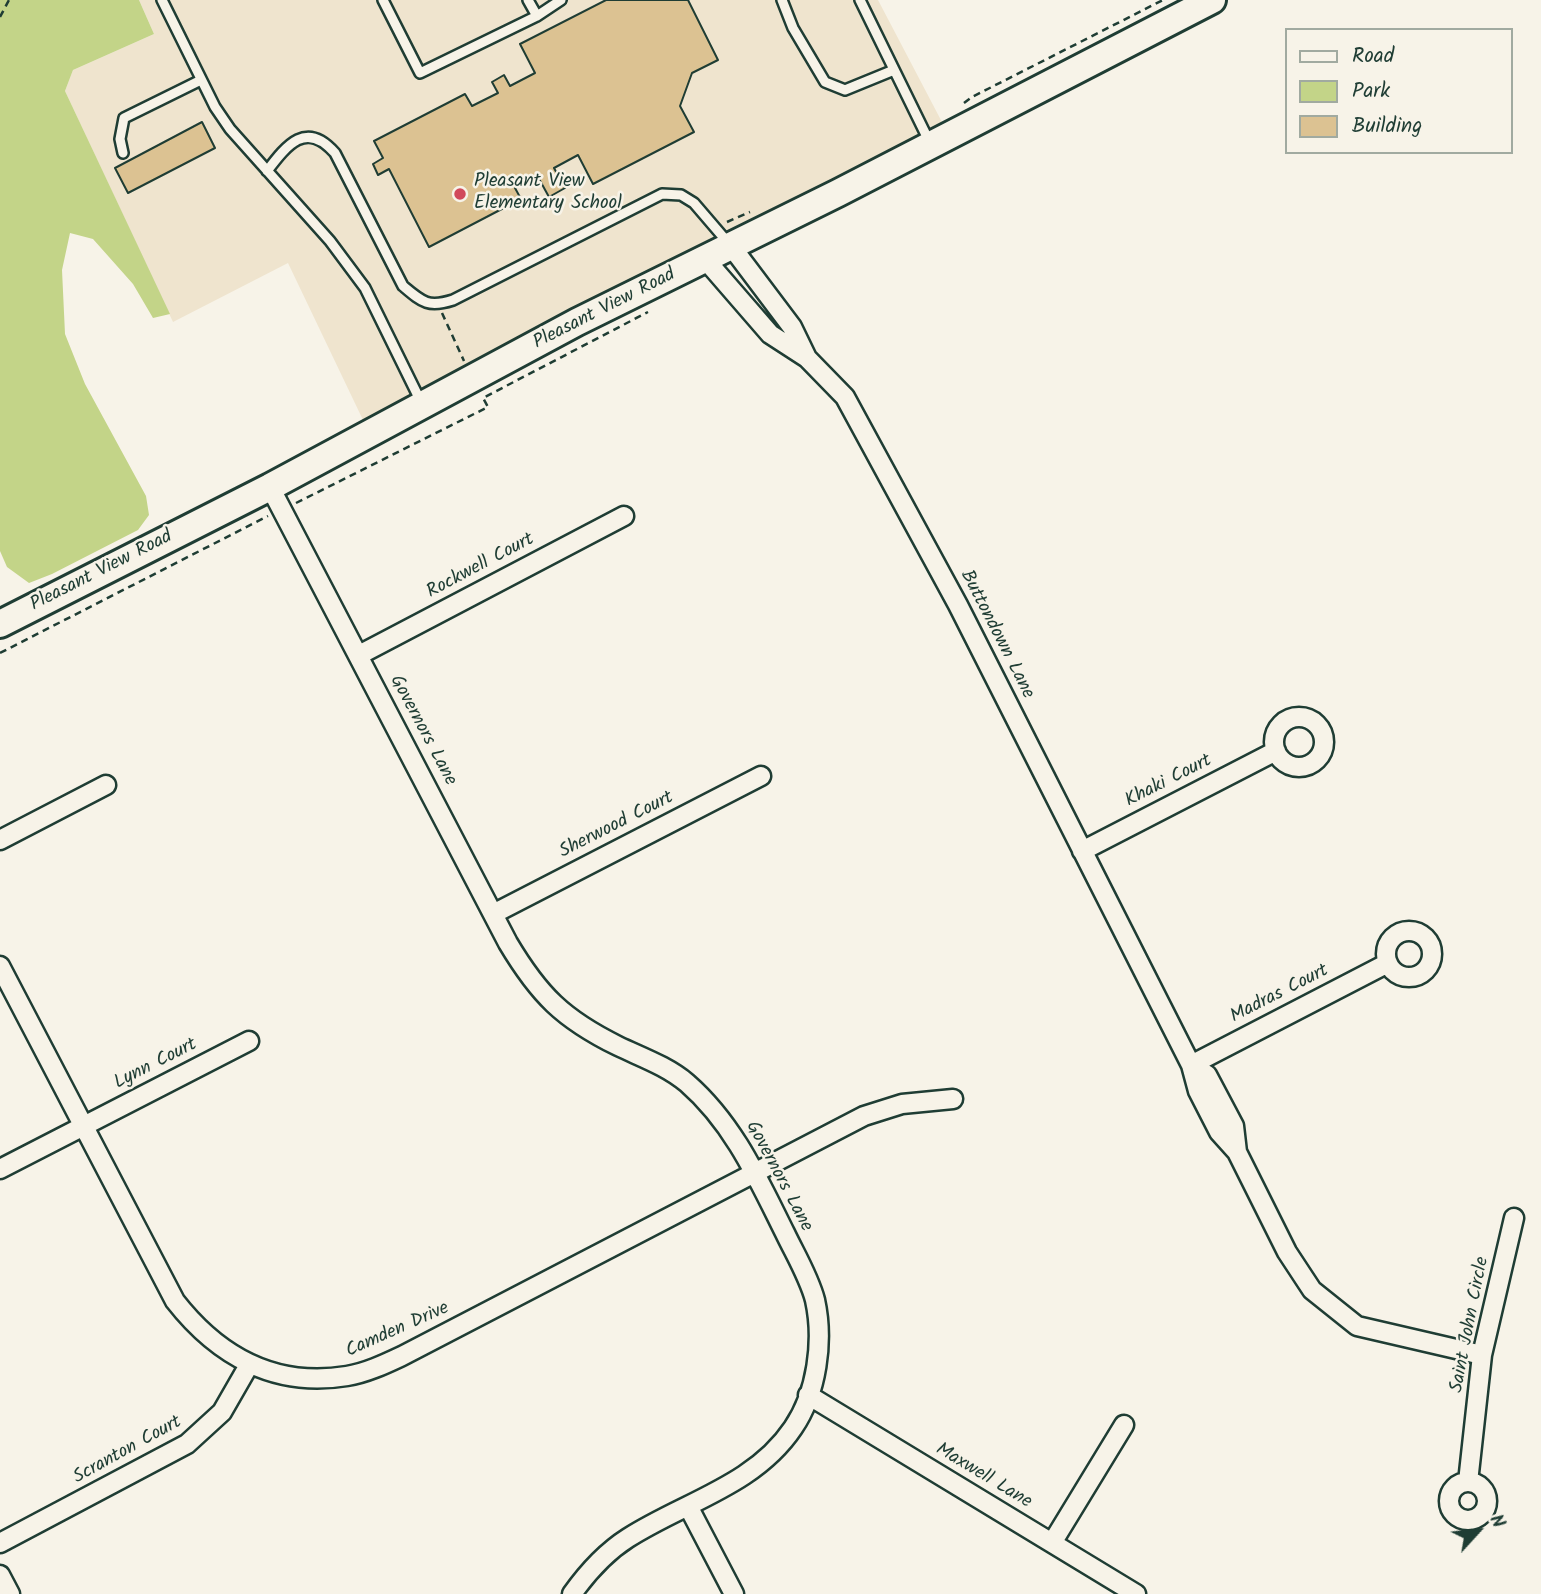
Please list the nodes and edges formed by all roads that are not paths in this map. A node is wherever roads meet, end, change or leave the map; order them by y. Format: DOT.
graph roads {
  1 [pos="162,0"];
  2 [pos="383,0"];
  3 [pos="528,0"];
  4 [pos="561,0"];
  5 [pos="782,0"];
  6 [pos="860,0"];
  7 [pos="1212,0"];
  8 [pos="537,16"];
  9 [pos="894,70"];
  10 [pos="201,80"];
  11 [pos="930,145"];
  12 [pos="123,153"];
  13 [pos="267,171"];
  14 [pos="731,246"];
  15 [pos="705,258"];
  16 [pos="807,358"];
  17 [pos="423,405"];
  18 [pos="276,498"];
  19 [pos="624,516"];
  20 [pos="0,624"];
  21 [pos="359,655"];
  22 [pos="1276,751"];
  23 [pos="761,776"];
  24 [pos="106,785"];
  25 [pos="0,840"];
  26 [pos="1082,850"];
  27 [pos="493,914"];
  28 [pos="1388,963"];
  29 [pos="0,966"];
  30 [pos="249,1041"];
  31 [pos="1191,1065"];
  32 [pos="953,1099"];
  33 [pos="83,1125"];
  34 [pos="0,1169"];
  35 [pos="755,1173"];
  36 [pos="1514,1218"];
  37 [pos="1482,1355"];
  38 [pos="249,1365"];
  39 [pos="808,1395"];
  40 [pos="1124,1424"];
  41 [pos="1468,1482"];
  42 [pos="688,1506"];
  43 [pos="0,1543"];
  44 [pos="1052,1543"];
  45 [pos="0,1575"];
  46 [pos="10,1594"];
  47 [pos="572,1594"];
  48 [pos="734,1594"];
  49 [pos="1136,1594"];
  1 -- 10 [label="lane"];
  2 -- 8 [label="lane"];
  3 -- 8 [label="lane"];
  4 -- 8 [label="lane"];
  5 -- 9 [label="lane"];
  6 -- 9 [label="lane"];
  7 -- 11 [label="main road, Pleasant View Road"];
  9 -- 11 [label="lane"];
  10 -- 12 [label="lane"];
  10 -- 13 [label="lane"];
  11 -- 14 [label="main road, Pleasant View Road"];
  13 -- 14 [label="lane"];
  13 -- 17 [label="lane"];
  14 -- 15 [label="main road, Pleasant View Road"];
  14 -- 16 [label="street, Buttondown Lane"];
  15 -- 16 [label="street"];
  15 -- 17 [label="main road, Pleasant View Road"];
  16 -- 26 [label="street, Buttondown Lane"];
  17 -- 18 [label="main road, Pleasant View Road"];
  18 -- 20 [label="main road, Pleasant View Road"];
  18 -- 21 [label="street, Governors Lane"];
  19 -- 21 [label="street, Rockwell Court"];
  21 -- 27 [label="street, Governors Lane"];
  22 -- 26 [label="street, Khaki Court"];
  23 -- 27 [label="street, Sherwood Court"];
  24 -- 25 [label="street"];
  26 -- 31 [label="street, Buttondown Lane"];
  27 -- 35 [label="street, Governors Lane"];
  28 -- 31 [label="street, Madras Court"];
  29 -- 33 [label="street, Camden Drive"];
  30 -- 33 [label="street, Lynn Court"];
  31 -- 37 [label="street, Buttondown Lane"];
  32 -- 35 [label="street, Camden Drive"];
  33 -- 34 [label="street, Lynn Court"];
  33 -- 38 [label="street, Camden Drive"];
  35 -- 38 [label="street, Camden Drive"];
  35 -- 39 [label="street, Governors Lane"];
  36 -- 37 [label="street, Saint John Circle"];
  37 -- 41 [label="street, Saint John Circle"];
  38 -- 43 [label="street, Scranton Court"];
  39 -- 42 [label="street, Governors Lane"];
  39 -- 44 [label="street, Maxwell Lane"];
  40 -- 44 [label="street"];
  42 -- 47 [label="street, Governors Lane"];
  42 -- 48 [label="street"];
  44 -- 49 [label="street, Maxwell Lane"];
  45 -- 46 [label="street"];
}
